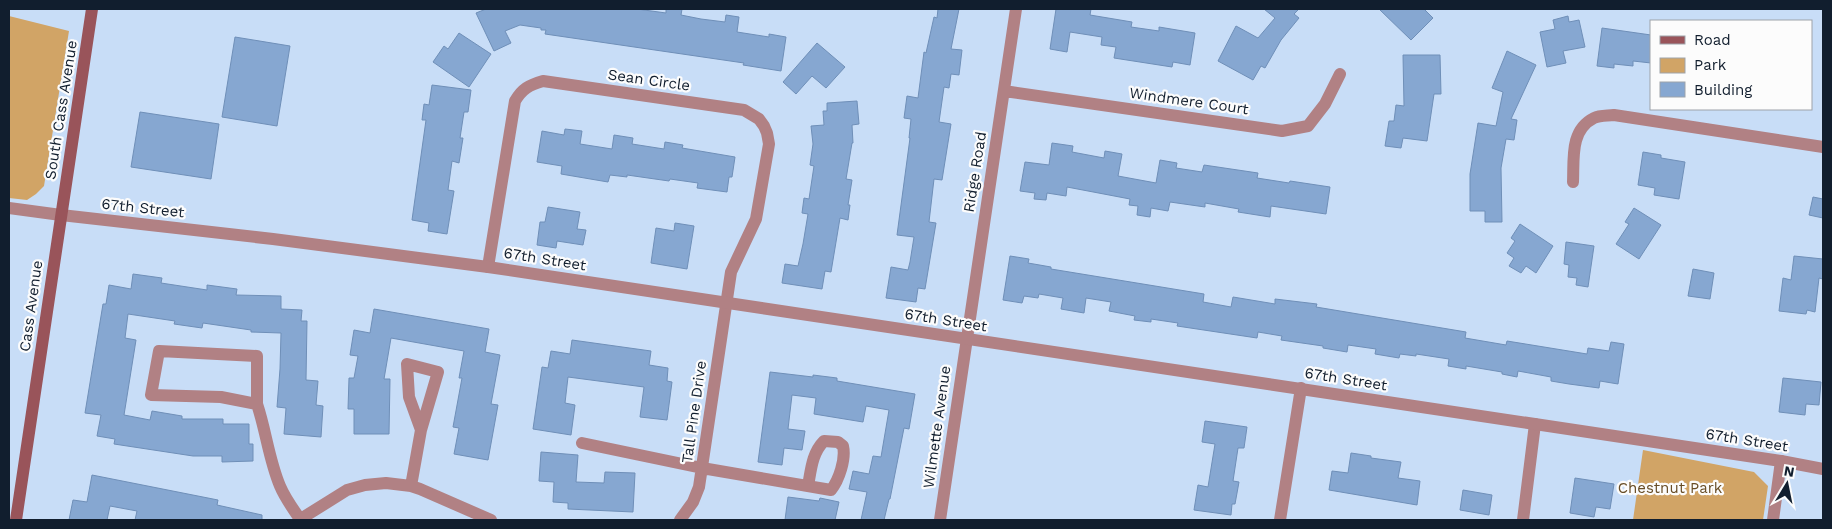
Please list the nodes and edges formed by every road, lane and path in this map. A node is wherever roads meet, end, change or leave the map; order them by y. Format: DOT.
graph roads {
  1 [pos="92,9"];
  2 [pos="1016,9"];
  3 [pos="1340,74"];
  4 [pos="1004,90"];
  5 [pos="1823,146"];
  6 [pos="1573,182"];
  7 [pos="9,208"];
  8 [pos="61,215"];
  9 [pos="488,267"];
  10 [pos="726,303"];
  11 [pos="966,339"];
  12 [pos="1301,388"];
  13 [pos="257,404"];
  14 [pos="1535,424"];
  15 [pos="421,430"];
  16 [pos="582,443"];
  17 [pos="1781,461"];
  18 [pos="702,468"];
  19 [pos="1823,469"];
  20 [pos="411,486"];
  21 [pos="808,486"];
  22 [pos="16,520"];
  23 [pos="300,520"];
  24 [pos="491,520"];
  25 [pos="680,520"];
  26 [pos="940,520"];
  27 [pos="1280,520"];
  28 [pos="1523,520"];
  29 [pos="1773,520"];
  1 -- 8 [label="main road, South Cass Avenue"];
  2 -- 4 [label="street, Ridge Road"];
  3 -- 4 [label="street, Windmere Court"];
  4 -- 11 [label="street, Ridge Road"];
  5 -- 6 [label="street"];
  7 -- 8 [label="street, 67th Street"];
  8 -- 9 [label="street, 67th Street"];
  8 -- 22 [label="main road, Cass Avenue"];
  9 -- 10 [label="street, 67th Street"];
  9 -- 10 [label="street, Sean Circle"];
  10 -- 11 [label="street, 67th Street"];
  10 -- 18 [label="street, Tall Pine Drive"];
  11 -- 12 [label="street, 67th Street"];
  11 -- 26 [label="street, Wilmette Avenue"];
  12 -- 14 [label="street, 67th Street"];
  12 -- 27 [label="street"];
  13 -- 13 [label="street"];
  13 -- 23 [label="street"];
  14 -- 17 [label="street, 67th Street"];
  14 -- 28 [label="street"];
  15 -- 15 [label="street"];
  15 -- 20 [label="street"];
  16 -- 18 [label="street"];
  17 -- 19 [label="street, 67th Street"];
  17 -- 29 [label="street"];
  18 -- 21 [label="street"];
  18 -- 25 [label="street, Tall Pine Drive"];
  20 -- 23 [label="street"];
  20 -- 24 [label="street"];
}
